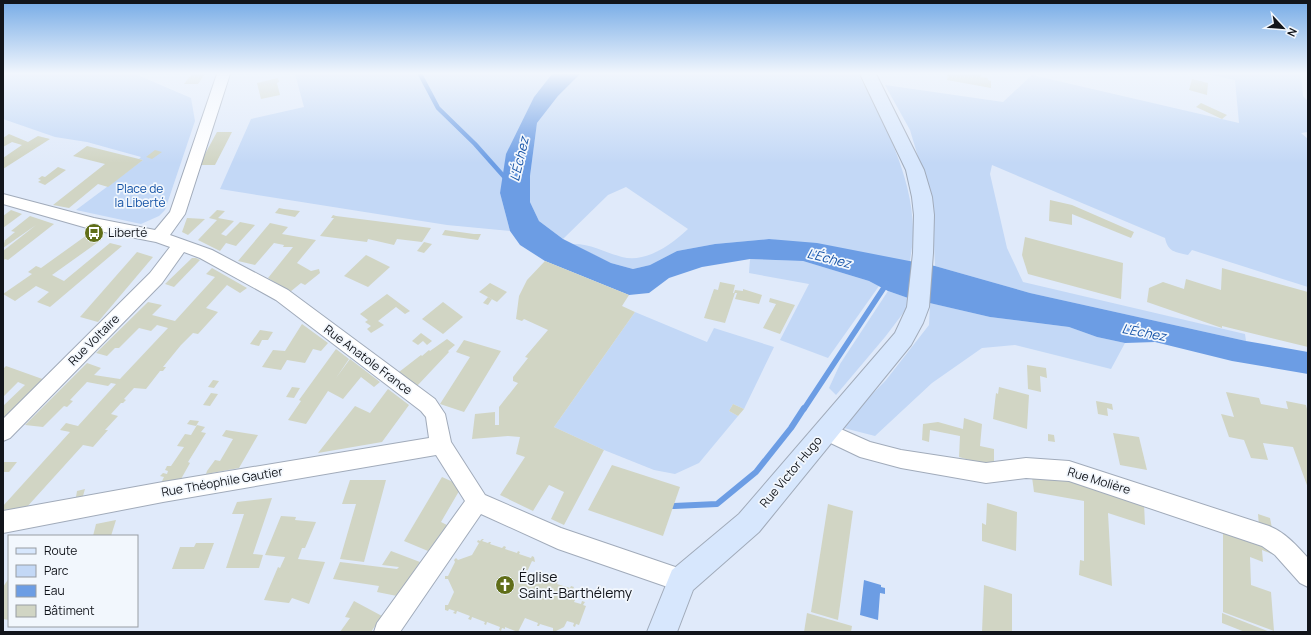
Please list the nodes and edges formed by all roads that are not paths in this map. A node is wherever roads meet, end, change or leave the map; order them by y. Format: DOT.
graph roads {
  1 [pos="214,104"];
  2 [pos="883,104"];
  3 [pos="3,199"];
  4 [pos="159,237"];
  5 [pos="181,244"];
  6 [pos="825,431"];
  7 [pos="3,432"];
  8 [pos="441,445"];
  9 [pos="477,502"];
  10 [pos="3,522"];
  11 [pos="1308,575"];
  12 [pos="682,580"];
  13 [pos="386,632"];
  14 [pos="662,632"];
  1 -- 4 [label="street"];
  2 -- 6 [label="main road, Rue Victor Hugo"];
  3 -- 4 [label="street, Rue Anatole France"];
  4 -- 5 [label="street, Rue Anatole France"];
  5 -- 7 [label="street, Rue Voltaire"];
  5 -- 8 [label="street, Rue Anatole France"];
  6 -- 11 [label="street, Rue Molière"];
  6 -- 12 [label="main road, Rue Victor Hugo"];
  8 -- 9 [label="street, Rue Anatole France"];
  8 -- 10 [label="street, Rue Théophile Gautier"];
  9 -- 12 [label="street"];
  9 -- 13 [label="street"];
  12 -- 14 [label="main road, Rue Victor Hugo"];
}
